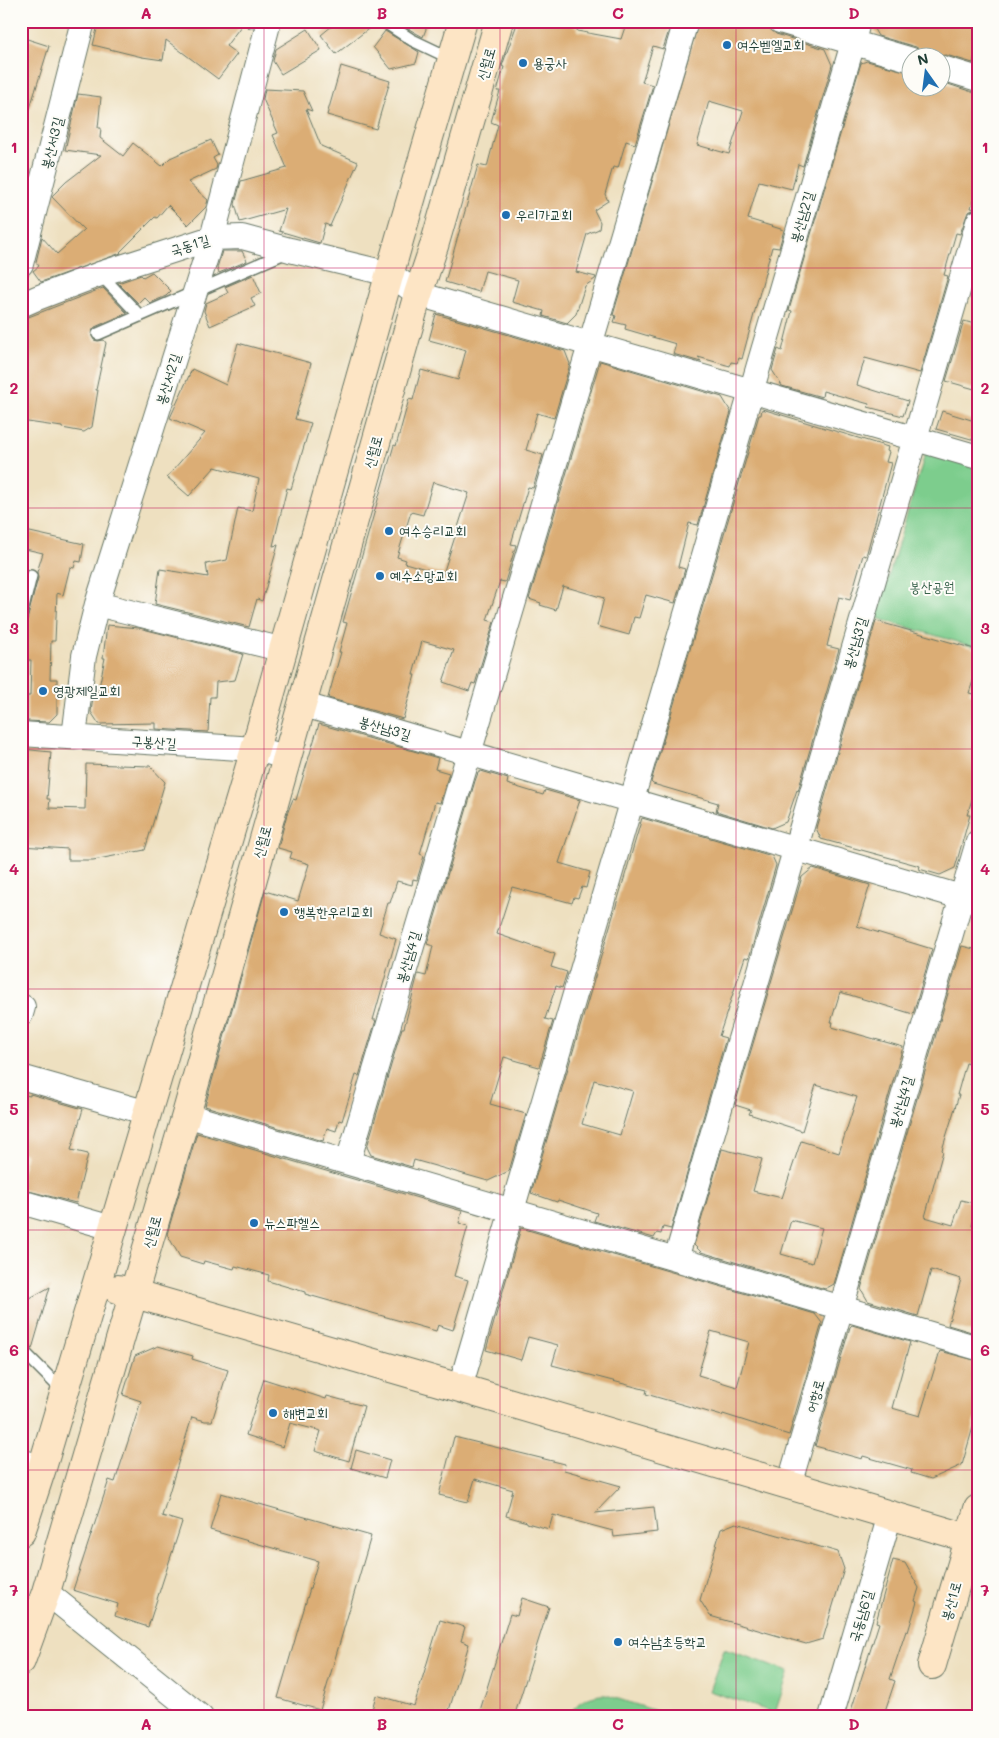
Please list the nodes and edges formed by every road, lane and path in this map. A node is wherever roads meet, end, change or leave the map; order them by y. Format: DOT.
graph roads {
  1 [pos="83,21"];
  2 [pos="383,21"];
  3 [pos="463,21"];
  4 [pos="498,21"];
  5 [pos="686,21"];
  6 [pos="780,21"];
  7 [pos="257,22"];
  8 [pos="855,32"];
  9 [pos="902,55"];
  10 [pos="452,59"];
  11 [pos="952,71"];
  12 [pos="978,79"];
  13 [pos="978,222"];
  14 [pos="212,238"];
  15 [pos="290,250"];
  16 [pos="21,264"];
  17 [pos="100,274"];
  18 [pos="390,274"];
  19 [pos="195,293"];
  20 [pos="418,294"];
  21 [pos="21,305"];
  22 [pos="140,316"];
  23 [pos="98,334"];
  24 [pos="589,344"];
  25 [pos="751,391"];
  26 [pos="915,438"];
  27 [pos="978,457"];
  28 [pos="31,576"];
  29 [pos="97,604"];
  30 [pos="21,616"];
  31 [pos="284,650"];
  32 [pos="301,704"];
  33 [pos="21,734"];
  34 [pos="74,738"];
  35 [pos="255,749"];
  36 [pos="468,753"];
  37 [pos="286,757"];
  38 [pos="631,800"];
  39 [pos="978,842"];
  40 [pos="795,848"];
  41 [pos="970,900"];
  42 [pos="21,1006"];
  43 [pos="21,1014"];
  44 [pos="21,1077"];
  45 [pos="148,1113"];
  46 [pos="186,1115"];
  47 [pos="348,1162"];
  48 [pos="21,1202"];
  49 [pos="511,1210"];
  50 [pos="112,1228"];
  51 [pos="676,1259"];
  52 [pos="97,1283"];
  53 [pos="134,1294"];
  54 [pos="841,1307"];
  55 [pos="978,1348"];
  56 [pos="21,1349"];
  57 [pos="460,1388"];
  58 [pos="65,1392"];
  59 [pos="32,1465"];
  60 [pos="789,1485"];
  61 [pos="978,1509"];
  62 [pos="890,1515"];
  63 [pos="21,1532"];
  64 [pos="973,1539"];
  65 [pos="46,1592"];
  66 [pos="21,1661"];
  67 [pos="932,1665"];
  68 [pos="201,1717"];
  69 [pos="831,1717"];
  1 -- 16 [label="street, 봉산서3길"];
  2 -- 10 [label="lane"];
  3 -- 10 [label="street"];
  4 -- 20 [label="street, 신월로"];
  5 -- 24 [label="street"];
  6 -- 8 [label="street"];
  7 -- 14 [label="street, 봉산서2길"];
  8 -- 9 [label="street"];
  8 -- 25 [label="street, 봉산남2길"];
  10 -- 18 [label="street"];
  11 -- 12 [label="street"];
  13 -- 26 [label="street"];
  14 -- 15 [label="street, 국동1길"];
  14 -- 17 [label="street, 국동1길"];
  14 -- 19 [label="street, 봉산서2길"];
  15 -- 18 [label="street, 국동1길"];
  15 -- 19 [label="lane"];
  17 -- 21 [label="street, 국동1길"];
  17 -- 22 [label="lane"];
  18 -- 20 [label="street, 국동1길"];
  18 -- 31 [label="street"];
  19 -- 22 [label="lane"];
  19 -- 29 [label="street, 봉산서2길"];
  20 -- 24 [label="street"];
  20 -- 32 [label="street, 신월로"];
  22 -- 23 [label="lane"];
  24 -- 25 [label="street"];
  24 -- 36 [label="street"];
  25 -- 26 [label="street"];
  25 -- 38 [label="street"];
  26 -- 27 [label="street"];
  26 -- 40 [label="street, 봉산남3길"];
  28 -- 30 [label="lane"];
  29 -- 31 [label="street"];
  29 -- 34 [label="street, 봉산서2길"];
  31 -- 35 [label="street"];
  32 -- 36 [label="street, 봉산남3길"];
  32 -- 37 [label="street, 신월로"];
  33 -- 34 [label="street, 구봉산길"];
  34 -- 35 [label="street, 구봉산길"];
  35 -- 37 [label="street, 구봉산길"];
  35 -- 45 [label="street"];
  36 -- 38 [label="street, 봉산남3길"];
  36 -- 47 [label="street, 봉산남4길"];
  37 -- 46 [label="street, 신월로"];
  38 -- 40 [label="street, 봉산남3길"];
  38 -- 49 [label="street"];
  39 -- 41 [label="street"];
  40 -- 41 [label="street, 봉산남3길"];
  40 -- 51 [label="street"];
  41 -- 54 [label="street, 봉산남4길"];
  42 -- 43 [label="street"];
  44 -- 45 [label="street"];
  45 -- 50 [label="street"];
  46 -- 47 [label="street"];
  46 -- 53 [label="street, 신월로"];
  47 -- 49 [label="street"];
  48 -- 50 [label="street"];
  49 -- 51 [label="street"];
  49 -- 57 [label="street"];
  50 -- 52 [label="street"];
  51 -- 54 [label="street"];
  52 -- 53 [label="street"];
  52 -- 58 [label="street"];
  53 -- 57 [label="street"];
  53 -- 65 [label="street, 신월로"];
  54 -- 55 [label="street"];
  54 -- 60 [label="street, 어항로"];
  56 -- 58 [label="lane"];
  57 -- 60 [label="street"];
  58 -- 59 [label="street"];
  59 -- 63 [label="street"];
  60 -- 62 [label="street"];
  61 -- 64 [label="street, 봉산1로"];
  62 -- 64 [label="street"];
  62 -- 69 [label="street, 국동남6길"];
  64 -- 67 [label="street, 봉산1로"];
  65 -- 66 [label="street, 신월로"];
  65 -- 68 [label="street"];
}
